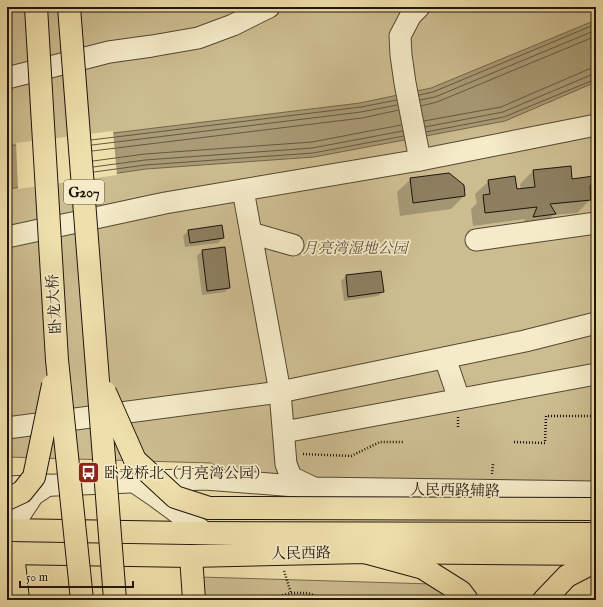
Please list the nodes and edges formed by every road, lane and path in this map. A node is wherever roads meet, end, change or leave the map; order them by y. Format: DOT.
graph roads {
  1 [pos="36,7"];
  2 [pos="70,7"];
  3 [pos="270,7"];
  4 [pos="419,7"];
  5 [pos="7,78"];
  6 [pos="596,125"];
  7 [pos="418,151"];
  8 [pos="243,190"];
  9 [pos="596,223"];
  10 [pos="251,233"];
  11 [pos="7,237"];
  12 [pos="476,240"];
  13 [pos="293,245"];
  14 [pos="596,323"];
  15 [pos="445,358"];
  16 [pos="57,360"];
  17 [pos="596,374"];
  18 [pos="99,378"];
  19 [pos="280,392"];
  20 [pos="459,400"];
  21 [pos="596,416"];
  22 [pos="7,428"];
  23 [pos="284,432"];
  24 [pos="404,442"];
  25 [pos="514,442"];
  26 [pos="286,459"];
  27 [pos="133,481"];
  28 [pos="245,483"];
  29 [pos="48,485"];
  30 [pos="7,487"];
  31 [pos="314,488"];
  32 [pos="596,492"];
  33 [pos="7,499"];
  34 [pos="596,509"];
  35 [pos="8,530"];
  36 [pos="205,533"];
  37 [pos="596,534"];
  38 [pos="364,552"];
  39 [pos="10,553"];
  40 [pos="596,554"];
  41 [pos="191,556"];
  42 [pos="596,562"];
  43 [pos="18,600"];
  44 [pos="82,600"];
  45 [pos="115,600"];
  46 [pos="194,600"];
  47 [pos="265,600"];
  48 [pos="326,600"];
  49 [pos="468,600"];
  50 [pos="544,600"];
  1 -- 16 [label="main road, 卧龙大桥 / G207, bridge"];
  2 -- 18 [label="main road, G207, bridge"];
  3 -- 5 [label="street"];
  4 -- 7 [label="street"];
  6 -- 7 [label="street"];
  7 -- 8 [label="street"];
  8 -- 10 [label="street"];
  8 -- 11 [label="street"];
  9 -- 12 [label="street"];
  10 -- 13 [label="street"];
  10 -- 19 [label="street"];
  14 -- 15 [label="street"];
  15 -- 19 [label="street"];
  15 -- 20 [label="street"];
  16 -- 33 [label="main road, bridge"];
  16 -- 44 [label="main road, 卧龙大桥 / G207, bridge"];
  17 -- 20 [label="street"];
  18 -- 34 [label="main road, bridge"];
  18 -- 45 [label="main road, G207, bridge"];
  19 -- 22 [label="street"];
  19 -- 23 [label="street"];
  20 -- 23 [label="street"];
  21 -- 25 [label="path"];
  23 -- 26 [label="street"];
  24 -- 26 [label="path"];
  26 -- 28 [label="street"];
  26 -- 31 [label="street, 人民西路辅路"];
  27 -- 28 [label="street, 人民西路辅路"];
  27 -- 29 [label="street, 人民西路辅路"];
  27 -- 36 [label="street"];
  28 -- 31 [label="street, 人民西路辅路"];
  29 -- 30 [label="street, 人民西路辅路"];
  29 -- 35 [label="street"];
  31 -- 32 [label="street, 人民西路辅路"];
  35 -- 36 [label="main road, 人民西路"];
  36 -- 37 [label="main road, 人民西路"];
  38 -- 40 [label="main road, 人民西路"];
  38 -- 41 [label="main road, 人民西路"];
  38 -- 49 [label="main road"];
  39 -- 41 [label="main road, 人民西路"];
  39 -- 43 [label="main road"];
  41 -- 46 [label="main road"];
  42 -- 50 [label="main road"];
  47 -- 48 [label="path"];
}
